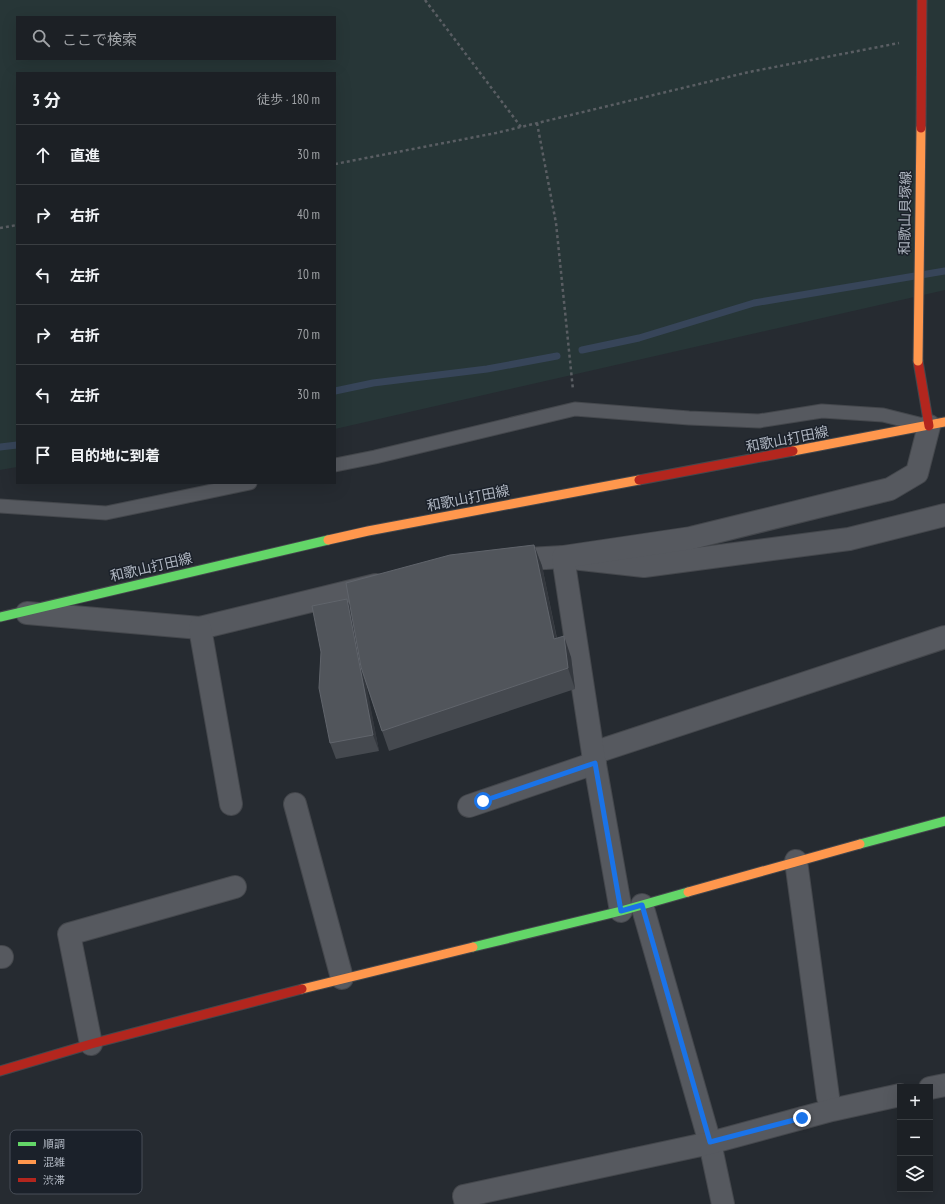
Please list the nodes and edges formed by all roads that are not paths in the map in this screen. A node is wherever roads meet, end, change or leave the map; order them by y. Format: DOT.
graph roads {
  1 [pos="922,0"];
  2 [pos="937,424"];
  3 [pos="336,465"];
  4 [pos="245,484"];
  5 [pos="0,506"];
  6 [pos="945,515"];
  7 [pos="563,557"];
  8 [pos="493,562"];
  9 [pos="398,580"];
  10 [pos="10,615"];
  11 [pos="200,628"];
  12 [pos="945,637"];
  13 [pos="594,758"];
  14 [pos="231,804"];
  15 [pos="295,804"];
  16 [pos="469,806"];
  17 [pos="945,821"];
  18 [pos="796,861"];
  19 [pos="235,887"];
  20 [pos="642,905"];
  21 [pos="621,911"];
  22 [pos="342,978"];
  23 [pos="91,1044"];
  24 [pos="0,1071"];
  25 [pos="945,1085"];
  26 [pos="933,1087"];
  27 [pos="897,1096"];
  28 [pos="828,1097"];
  29 [pos="710,1142"];
  30 [pos="466,1204"];
  31 [pos="723,1204"];
  1 -- 2 [label="main road, 和歌山貝塚線, bridge"];
  2 -- 3 [label="lane"];
  2 -- 7 [label="street"];
  2 -- 10 [label="main road, 和歌山打田線"];
  4 -- 5 [label="lane"];
  6 -- 7 [label="street"];
  7 -- 8 [label="street"];
  7 -- 13 [label="street"];
  9 -- 11 [label="street"];
  10 -- 11 [label="street"];
  11 -- 14 [label="street"];
  12 -- 13 [label="street"];
  13 -- 16 [label="street"];
  13 -- 21 [label="street"];
  15 -- 22 [label="street"];
  17 -- 18 [label="main road"];
  18 -- 20 [label="main road"];
  18 -- 28 [label="street"];
  19 -- 23 [label="street"];
  20 -- 21 [label="main road"];
  20 -- 29 [label="street"];
  21 -- 22 [label="main road"];
  22 -- 23 [label="main road"];
  23 -- 24 [label="main road"];
  25 -- 26 [label="street"];
  27 -- 29 [label="street"];
  29 -- 30 [label="street"];
  29 -- 31 [label="street"];
}
